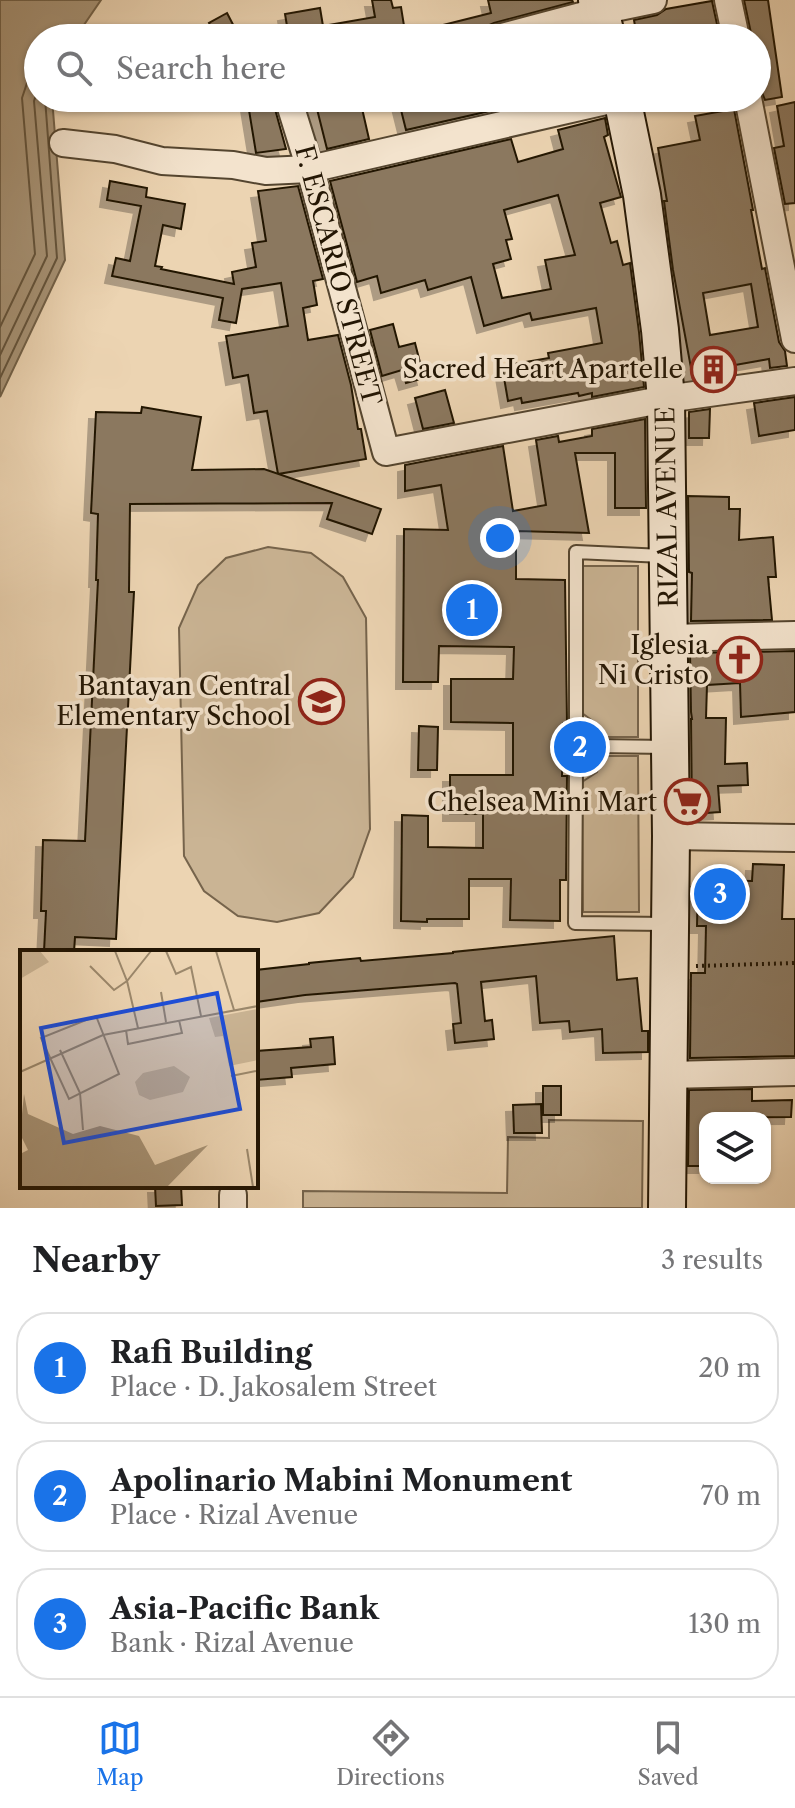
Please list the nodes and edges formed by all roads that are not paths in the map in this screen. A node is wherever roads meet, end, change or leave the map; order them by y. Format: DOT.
graph roads {
  1 [pos="653,0"];
  2 [pos="728,0"];
  3 [pos="601,16"];
  4 [pos="564,24"];
  5 [pos="733,24"];
  6 [pos="292,112"];
  7 [pos="560,112"];
  8 [pos="624,112"];
  9 [pos="751,112"];
  10 [pos="63,143"];
  11 [pos="310,169"];
  12 [pos="795,339"];
  13 [pos="795,381"];
  14 [pos="666,399"];
  15 [pos="668,557"];
  16 [pos="795,635"];
  17 [pos="668,638"];
  18 [pos="595,746"];
  19 [pos="670,747"];
  20 [pos="671,836"];
  21 [pos="795,838"];
  22 [pos="670,924"];
  23 [pos="795,1072"];
  24 [pos="668,1075"];
  25 [pos="667,1208"];
  1 -- 3 [label="street"];
  2 -- 5 [label="street"];
  3 -- 4 [label="street"];
  6 -- 11 [label="street, F. ESCARIO STREET"];
  7 -- 11 [label="street"];
  8 -- 14 [label="main road, RIZAL AVENUE"];
  9 -- 12 [label="street"];
  10 -- 11 [label="street"];
  11 -- 14 [label="street, F. ESCARIO STREET"];
  13 -- 14 [label="street"];
  14 -- 15 [label="main road, RIZAL AVENUE"];
  15 -- 17 [label="main road, RIZAL AVENUE"];
  15 -- 18 [label="lane"];
  16 -- 17 [label="street"];
  17 -- 19 [label="main road, RIZAL AVENUE"];
  18 -- 19 [label="lane"];
  18 -- 22 [label="lane"];
  19 -- 20 [label="main road, RIZAL AVENUE"];
  20 -- 21 [label="street"];
  20 -- 22 [label="main road, RIZAL AVENUE"];
  22 -- 24 [label="main road, RIZAL AVENUE"];
  23 -- 24 [label="street"];
  24 -- 25 [label="main road, RIZAL AVENUE"];
}
